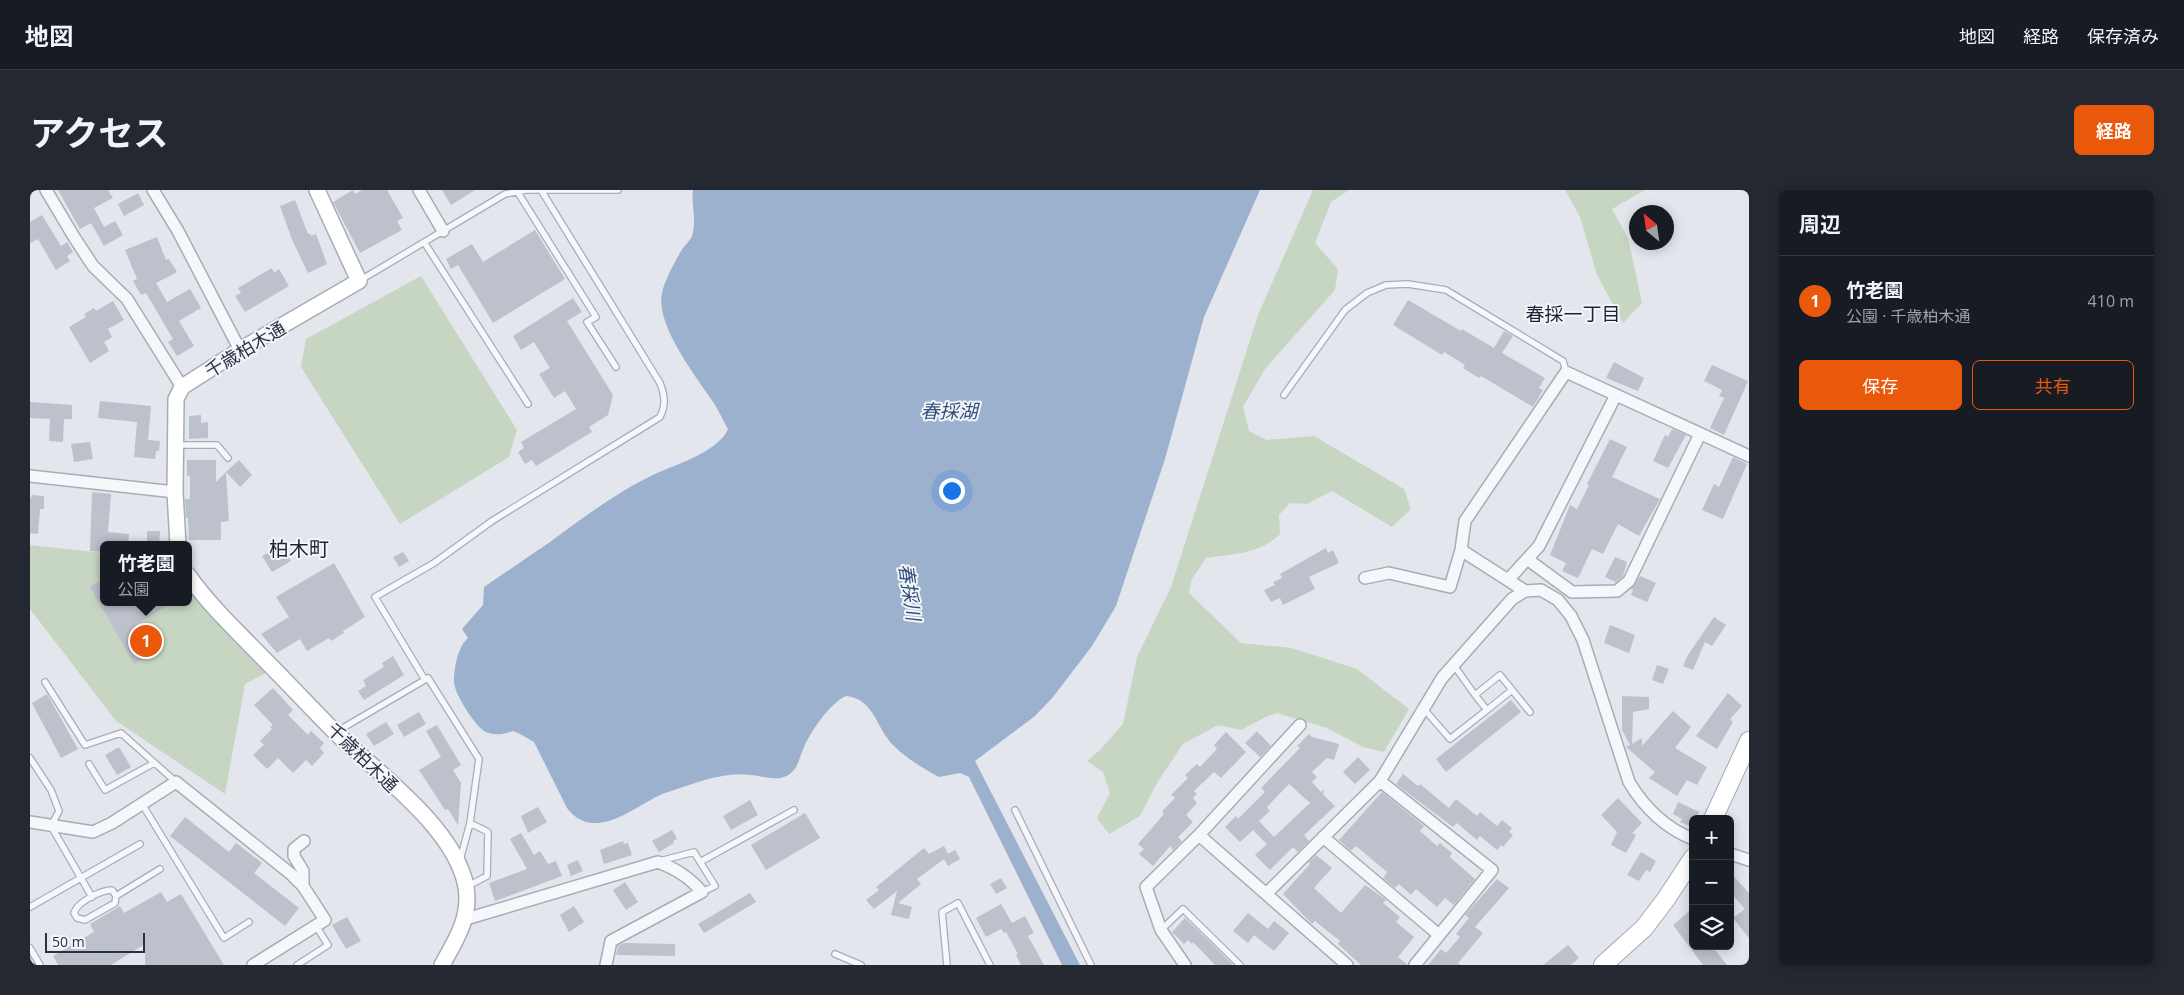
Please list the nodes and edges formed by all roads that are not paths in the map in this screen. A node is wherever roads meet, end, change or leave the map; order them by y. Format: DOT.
graph roads {
  1 [pos="46,190"];
  2 [pos="153,190"];
  3 [pos="317,190"];
  4 [pos="419,190"];
  5 [pos="541,190"];
  6 [pos="618,190"];
  7 [pos="517,191"];
  8 [pos="443,231"];
  9 [pos="424,242"];
  10 [pos="360,281"];
  11 [pos="240,350"];
  12 [pos="616,367"];
  13 [pos="1566,372"];
  14 [pos="182,388"];
  15 [pos="1284,395"];
  16 [pos="1616,395"];
  17 [pos="528,404"];
  18 [pos="1700,434"];
  19 [pos="175,445"];
  20 [pos="1749,456"];
  21 [pos="228,458"];
  22 [pos="30,476"];
  23 [pos="175,492"];
  24 [pos="178,541"];
  25 [pos="1461,550"];
  26 [pos="1527,560"];
  27 [pos="1365,578"];
  28 [pos="192,580"];
  29 [pos="1508,580"];
  30 [pos="1525,591"];
  31 [pos="1453,664"];
  32 [pos="425,680"];
  33 [pos="45,682"];
  34 [pos="1512,690"];
  35 [pos="1476,695"];
  36 [pos="1424,709"];
  37 [pos="1487,710"];
  38 [pos="1530,712"];
  39 [pos="1300,725"];
  40 [pos="336,732"];
  41 [pos="1749,741"];
  42 [pos="30,758"];
  43 [pos="154,762"];
  44 [pos="89,764"];
  45 [pos="1380,780"];
  46 [pos="176,782"];
  47 [pos="142,804"];
  48 [pos="794,810"];
  49 [pos="1014,810"];
  50 [pos="1715,815"];
  51 [pos="30,822"];
  52 [pos="470,823"];
  53 [pos="51,826"];
  54 [pos="1199,835"];
  55 [pos="1323,837"];
  56 [pos="1689,838"];
  57 [pos="304,841"];
  58 [pos="140,844"];
  59 [pos="1734,855"];
  60 [pos="1692,860"];
  61 [pos="1749,860"];
  62 [pos="459,862"];
  63 [pos="658,862"];
  64 [pos="700,862"];
  65 [pos="160,869"];
  66 [pos="80,876"];
  67 [pos="303,886"];
  68 [pos="466,887"];
  69 [pos="702,892"];
  70 [pos="1266,894"];
  71 [pos="116,896"];
  72 [pos="92,897"];
  73 [pos="30,907"];
  74 [pos="466,919"];
  75 [pos="249,922"];
  76 [pos="316,926"];
  77 [pos="1161,930"];
  78 [pos="1439,935"];
  79 [pos="30,948"];
  80 [pos="835,954"];
  81 [pos="40,965"];
  82 [pos="253,965"];
  83 [pos="297,965"];
  84 [pos="442,965"];
  85 [pos="606,965"];
  86 [pos="861,965"];
  87 [pos="947,965"];
  88 [pos="990,965"];
  89 [pos="1091,965"];
  90 [pos="1185,965"];
  91 [pos="1240,965"];
  92 [pos="1347,965"];
  93 [pos="1415,965"];
  94 [pos="1603,965"];
  1 -- 14 [label="street"];
  2 -- 11 [label="street"];
  3 -- 10 [label="street"];
  4 -- 8 [label="street"];
  5 -- 6 [label="lane"];
  5 -- 7 [label="lane"];
  5 -- 32 [label="lane"];
  7 -- 8 [label="lane"];
  7 -- 12 [label="lane"];
  8 -- 9 [label="lane"];
  9 -- 10 [label="lane"];
  9 -- 17 [label="lane"];
  10 -- 11 [label="street, 千歳柏木通"];
  11 -- 14 [label="street, 千歳柏木通"];
  13 -- 15 [label="lane"];
  13 -- 16 [label="street"];
  13 -- 25 [label="street"];
  14 -- 19 [label="street"];
  16 -- 18 [label="street"];
  16 -- 26 [label="street"];
  18 -- 20 [label="street"];
  18 -- 26 [label="street"];
  19 -- 21 [label="lane"];
  19 -- 23 [label="street"];
  22 -- 23 [label="street"];
  23 -- 24 [label="street"];
  25 -- 27 [label="street"];
  25 -- 29 [label="street"];
  26 -- 29 [label="street"];
  28 -- 40 [label="street, 千歳柏木通"];
  29 -- 30 [label="street"];
  30 -- 31 [label="street"];
  30 -- 56 [label="street"];
  31 -- 35 [label="lane"];
  31 -- 36 [label="street"];
  32 -- 40 [label="lane"];
  32 -- 52 [label="lane"];
  33 -- 43 [label="lane"];
  34 -- 35 [label="lane"];
  34 -- 37 [label="lane"];
  34 -- 38 [label="lane"];
  35 -- 37 [label="lane"];
  36 -- 37 [label="lane"];
  36 -- 45 [label="street"];
  39 -- 54 [label="street"];
  40 -- 62 [label="street, 千歳柏木通"];
  41 -- 50 [label="main road"];
  42 -- 53 [label="lane"];
  43 -- 44 [label="lane"];
  43 -- 46 [label="lane"];
  45 -- 55 [label="street"];
  45 -- 78 [label="street"];
  46 -- 47 [label="street"];
  46 -- 67 [label="street"];
  47 -- 53 [label="street"];
  47 -- 75 [label="lane"];
  48 -- 64 [label="lane"];
  49 -- 89 [label="lane"];
  51 -- 53 [label="street"];
  52 -- 62 [label="lane"];
  52 -- 68 [label="lane"];
  53 -- 66 [label="lane"];
  54 -- 70 [label="street"];
  54 -- 77 [label="street"];
  55 -- 70 [label="street"];
  55 -- 78 [label="street"];
  57 -- 67 [label="street"];
  58 -- 66 [label="lane"];
  59 -- 61 [label="street"];
  60 -- 94 [label="main road"];
  62 -- 68 [label="street, 千歳柏木通"];
  63 -- 64 [label="lane"];
  63 -- 69 [label="street"];
  63 -- 74 [label="street"];
  64 -- 69 [label="lane"];
  65 -- 71 [label="lane"];
  66 -- 72 [label="lane"];
  66 -- 73 [label="lane"];
  67 -- 76 [label="street"];
  68 -- 74 [label="street, 千歳柏木通"];
  69 -- 85 [label="street"];
  70 -- 92 [label="street"];
  71 -- 72 [label="lane"];
  71 -- 72 [label="lane"];
  74 -- 84 [label="street, 千歳柏木通"];
  76 -- 82 [label="street"];
  76 -- 83 [label="lane"];
  77 -- 90 [label="street"];
  77 -- 91 [label="lane"];
  78 -- 93 [label="street"];
  79 -- 81 [label="lane"];
  80 -- 86 [label="lane"];
  87 -- 88 [label="lane"];
}
